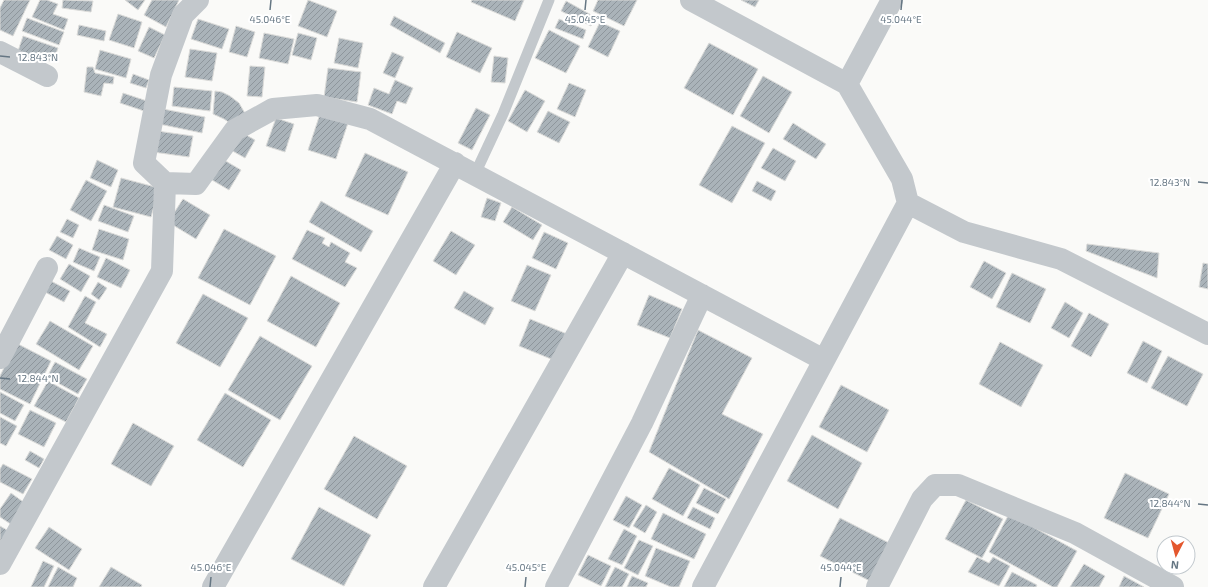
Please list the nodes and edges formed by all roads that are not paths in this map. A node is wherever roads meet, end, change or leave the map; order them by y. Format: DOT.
graph roads {
  1 [pos="198,0"];
  2 [pos="549,0"];
  3 [pos="691,0"];
  4 [pos="892,0"];
  5 [pos="0,52"];
  6 [pos="47,76"];
  7 [pos="846,84"];
  8 [pos="455,163"];
  9 [pos="476,174"];
  10 [pos="165,183"];
  11 [pos="908,203"];
  12 [pos="623,253"];
  13 [pos="47,268"];
  14 [pos="702,295"];
  15 [pos="1208,334"];
  16 [pos="0,358"];
  17 [pos="824,360"];
  18 [pos="0,564"];
  19 [pos="213,587"];
  20 [pos="434,587"];
  21 [pos="556,587"];
  22 [pos="703,587"];
  23 [pos="877,587"];
  24 [pos="1173,587"];
  1 -- 10 [label="street"];
  2 -- 9 [label="lane"];
  3 -- 7 [label="street"];
  4 -- 7 [label="street"];
  5 -- 6 [label="street"];
  7 -- 11 [label="street"];
  8 -- 9 [label="street"];
  8 -- 10 [label="street"];
  8 -- 19 [label="street"];
  9 -- 12 [label="street"];
  10 -- 18 [label="street"];
  11 -- 15 [label="street"];
  11 -- 17 [label="street"];
  12 -- 14 [label="street"];
  12 -- 20 [label="street"];
  13 -- 16 [label="street"];
  14 -- 17 [label="street"];
  14 -- 21 [label="street"];
  17 -- 22 [label="street"];
  23 -- 24 [label="street"];
}
